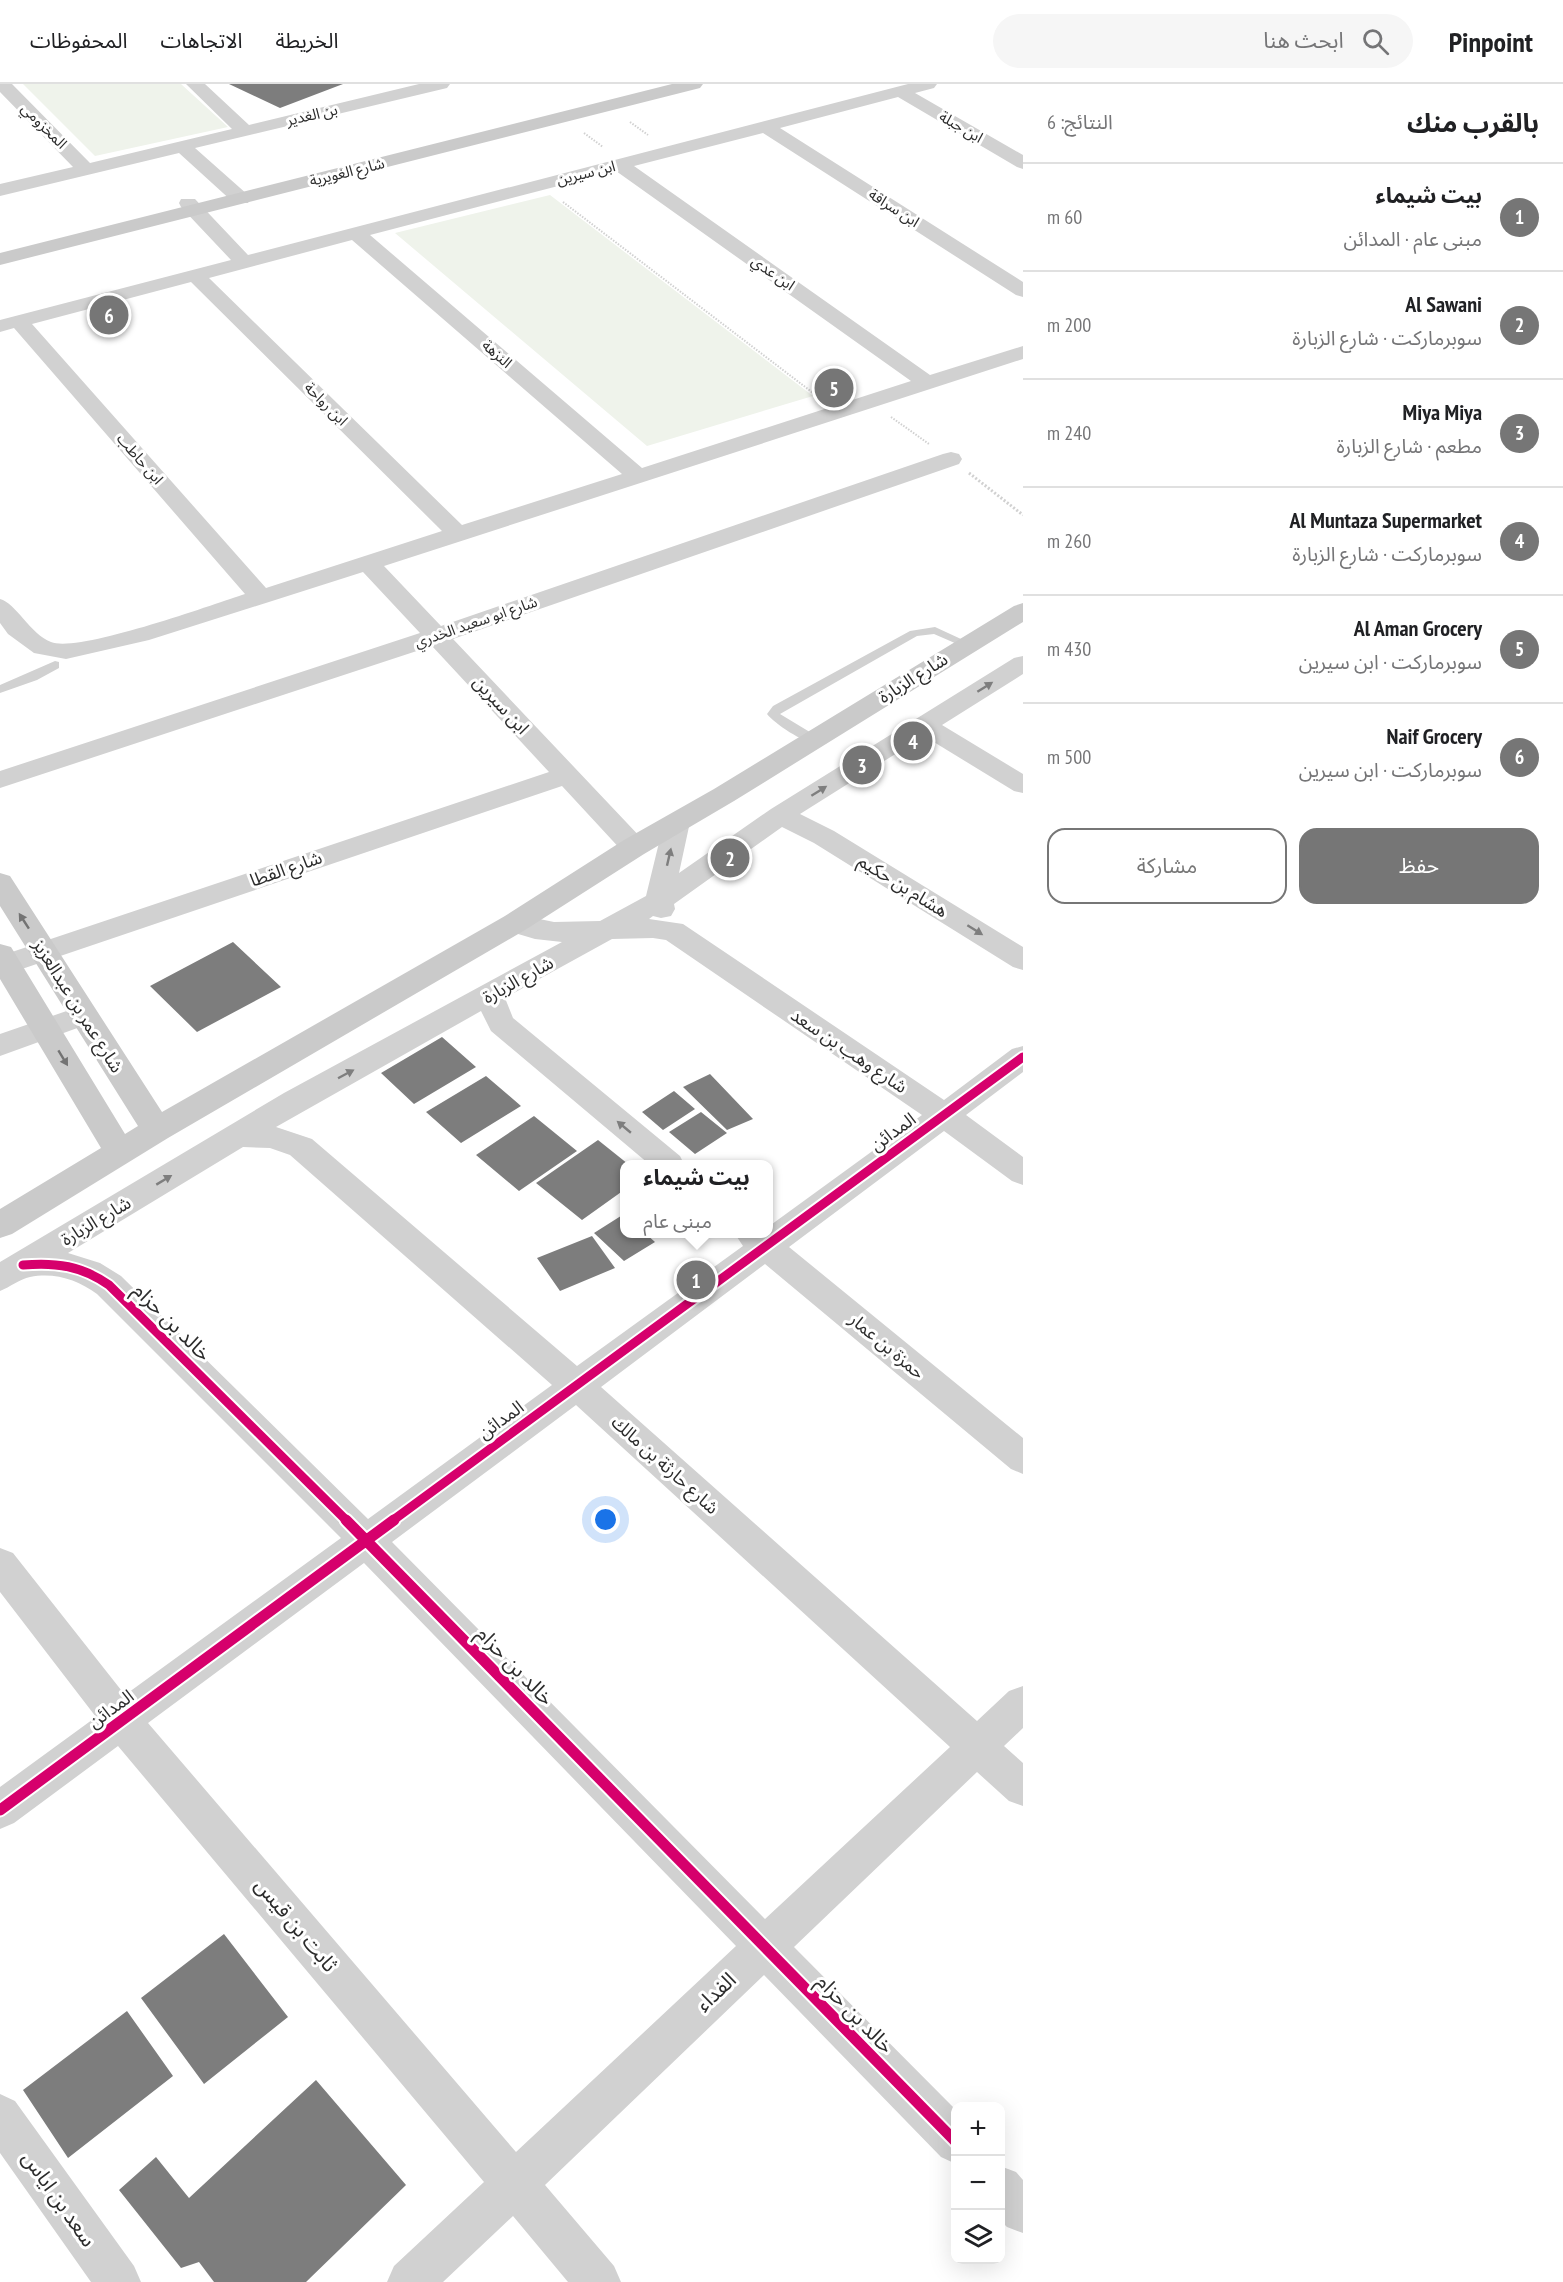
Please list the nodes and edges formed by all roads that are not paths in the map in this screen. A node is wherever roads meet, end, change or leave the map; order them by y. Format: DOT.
graph roads {
  1 [pos="2,84"];
  2 [pos="195,84"];
  3 [pos="441,84"];
  4 [pos="657,84"];
  5 [pos="694,84"];
  6 [pos="928,84"];
  7 [pos="396,89"];
  8 [pos="900,91"];
  9 [pos="575,111"];
  10 [pos="765,126"];
  11 [pos="245,131"];
  12 [pos="182,146"];
  13 [pos="1023,163"];
  14 [pos="622,164"];
  15 [pos="86,169"];
  16 [pos="0,190"];
  17 [pos="237,195"];
  18 [pos="192,207"];
  19 [pos="356,233"];
  20 [pos="0,248"];
  21 [pos="0,259"];
  22 [pos="244,262"];
  23 [pos="195,275"];
  24 [pos="1023,291"];
  25 [pos="9,324"];
  26 [pos="1023,352"];
  27 [pos="926,382"];
  28 [pos="951,459"];
  29 [pos="638,476"];
  30 [pos="457,533"];
  31 [pos="368,563"];
  32 [pos="261,597"];
  33 [pos="0,606"];
  34 [pos="1023,611"];
  35 [pos="17,629"];
  36 [pos="140,635"];
  37 [pos="437,636"];
  38 [pos="968,645"];
  39 [pos="1023,663"];
  40 [pos="55,665"];
  41 [pos="0,689"];
  42 [pos="924,725"];
  43 [pos="814,740"];
  44 [pos="567,775"];
  45 [pos="0,780"];
  46 [pos="1023,785"];
  47 [pos="780,815"];
  48 [pos="677,822"];
  49 [pos="634,847"];
  50 [pos="1,885"];
  51 [pos="659,901"];
  52 [pos="515,923"];
  53 [pos="610,930"];
  54 [pos="673,931"];
  55 [pos="43,951"];
  56 [pos="3,959"];
  57 [pos="1023,960"];
  58 [pos="490,996"];
  59 [pos="84,1015"];
  60 [pos="45,1028"];
  61 [pos="0,1045"];
  62 [pos="1023,1057"];
  63 [pos="295,1101"];
  64 [pos="944,1115"];
  65 [pos="156,1130"];
  66 [pos="239,1135"];
  67 [pos="301,1147"];
  68 [pos="120,1152"];
  69 [pos="664,1160"];
  70 [pos="1023,1173"];
  71 [pos="0,1225"];
  72 [pos="773,1231"];
  73 [pos="759,1240"];
  74 [pos="12,1271"];
  75 [pos="576,1385"];
  76 [pos="1023,1459"];
  77 [pos="366,1540"];
  78 [pos="0,1564"];
  79 [pos="1023,1703"];
  80 [pos="122,1721"];
  81 [pos="976,1746"];
  82 [pos="1023,1788"];
  83 [pos="0,1810"];
  84 [pos="764,1947"];
  85 [pos="0,2116"];
  86 [pos="951,2137"];
  87 [pos="515,2183"];
  88 [pos="1005,2193"];
  89 [pos="1023,2211"];
  90 [pos="118,2282"];
  91 [pos="410,2282"];
  92 [pos="598,2282"];
  1 -- 15 [label="street, المخزومي"];
  2 -- 11 [label="street"];
  3 -- 7 [label="street, بن الغدير"];
  4 -- 9 [label="street, شارع الغويرية"];
  5 -- 9 [label="street, شارع الغويرية"];
  6 -- 8 [label="street, ابن سيرين"];
  7 -- 11 [label="street, بن الغدير"];
  8 -- 10 [label="street, ابن سيرين"];
  8 -- 13 [label="street, ابن جبلة"];
  9 -- 17 [label="street, شارع الغويرية"];
  10 -- 14 [label="street, ابن سيرين"];
  10 -- 24 [label="street, ابن سراقة"];
  11 -- 12 [label="street, بن الغدير"];
  12 -- 15 [label="street, بن الغدير"];
  12 -- 17 [label="street"];
  14 -- 19 [label="street, ابن سيرين"];
  14 -- 27 [label="street, ابن عدي"];
  15 -- 16 [label="street, بن الغدير"];
  17 -- 18 [label="street, شارع الغويرية"];
  18 -- 20 [label="street, شارع الغويرية"];
  18 -- 21 [label="street, شارع الغويرية"];
  18 -- 22 [label="street"];
  19 -- 22 [label="street, ابن سيرين"];
  19 -- 29 [label="street, النزهة"];
  22 -- 23 [label="street, ابن سيرين"];
  23 -- 25 [label="street, ابن سيرين"];
  23 -- 30 [label="street, ابن رواحة"];
  25 -- 32 [label="street, ابن حاطب"];
  26 -- 27 [label="street"];
  27 -- 29 [label="street"];
  28 -- 37 [label="street, شارع ابو سعيد الخدري"];
  29 -- 30 [label="street"];
  30 -- 31 [label="street"];
  31 -- 32 [label="street"];
  31 -- 37 [label="street, ابن سيرين"];
  32 -- 36 [label="street"];
  33 -- 35 [label="street"];
  34 -- 38 [label="street, شارع الزبارة"];
  35 -- 36 [label="street"];
  35 -- 40 [label="street"];
  36 -- 40 [label="street"];
  37 -- 44 [label="street, ابن سيرين"];
  37 -- 45 [label="street, شارع ابو سعيد الخدري"];
  38 -- 43 [label="street, شارع الزبارة"];
  38 -- 43 [label="lane"];
  42 -- 39 [label="street, شارع الزبارة, one-way"];
  40 -- 41 [label="lane"];
  42 -- 46 [label="street"];
  47 -- 42 [label="street, شارع الزبارة, one-way"];
  43 -- 48 [label="street, شارع الزبارة"];
  44 -- 49 [label="street, ابن سيرين"];
  44 -- 55 [label="street, شارع القطا"];
  47 -- 51 [label="street, شارع الزبارة"];
  47 -- 57 [label="street, هشام بن حكيم, one-way"];
  48 -- 49 [label="street, شارع الزبارة"];
  51 -- 48 [label="street, one-way"];
  49 -- 52 [label="street, شارع الزبارة"];
  55 -- 50 [label="street, شارع عمر بن عبدالعزيز, one-way"];
  51 -- 53 [label="street, شارع الزبارة"];
  51 -- 54 [label="street, شارع وهب بن سعد"];
  52 -- 53 [label="street, شارع وهب بن سعد"];
  52 -- 65 [label="street, شارع الزبارة"];
  53 -- 54 [label="street, شارع وهب بن سعد"];
  53 -- 58 [label="street, شارع الزبارة"];
  54 -- 64 [label="street, شارع وهب بن سعد"];
  55 -- 56 [label="street, شارع القطا"];
  55 -- 59 [label="street, شارع عمر بن عبدالعزيز"];
  56 -- 60 [label="street"];
  63 -- 58 [label="street, شارع الزبارة, one-way"];
  69 -- 58 [label="street, one-way"];
  59 -- 60 [label="street"];
  59 -- 65 [label="street, شارع عمر بن عبدالعزيز"];
  60 -- 61 [label="street"];
  60 -- 68 [label="street, one-way"];
  62 -- 64 [label="street, المدائن"];
  63 -- 66 [label="street, شارع الزبارة"];
  63 -- 67 [label="street"];
  64 -- 70 [label="street, شارع وهب بن سعد"];
  64 -- 72 [label="street, المدائن"];
  65 -- 68 [label="street, شارع الزبارة"];
  66 -- 67 [label="street, شارع حارثة بن مالك"];
  74 -- 66 [label="street, شارع الزبارة, one-way"];
  67 -- 75 [label="street, شارع حارثة بن مالك"];
  68 -- 71 [label="street, شارع الزبارة"];
  73 -- 75 [label="street, المدائن"];
  73 -- 76 [label="street, حمزة بن عمار"];
  74 -- 77 [label="street, خالد بن حزام"];
  75 -- 77 [label="street, المدائن"];
  75 -- 81 [label="street, شارع حارثة بن مالك"];
  77 -- 80 [label="street, المدائن"];
  77 -- 84 [label="street, خالد بن حزام"];
  78 -- 80 [label="street, ثابت بن قيس"];
  79 -- 81 [label="street, الفداء"];
  80 -- 83 [label="street, المدائن"];
  80 -- 87 [label="street, ثابت بن قيس"];
  81 -- 82 [label="street, شارع حارثة بن مالك"];
  81 -- 84 [label="street, الفداء"];
  84 -- 86 [label="street, خالد بن حزام"];
  84 -- 87 [label="street, الفداء"];
  85 -- 90 [label="street, سعد بن اياس"];
  87 -- 91 [label="street, الفداء"];
  87 -- 92 [label="street, ثابت بن قيس"];
  88 -- 89 [label="street"];
}
